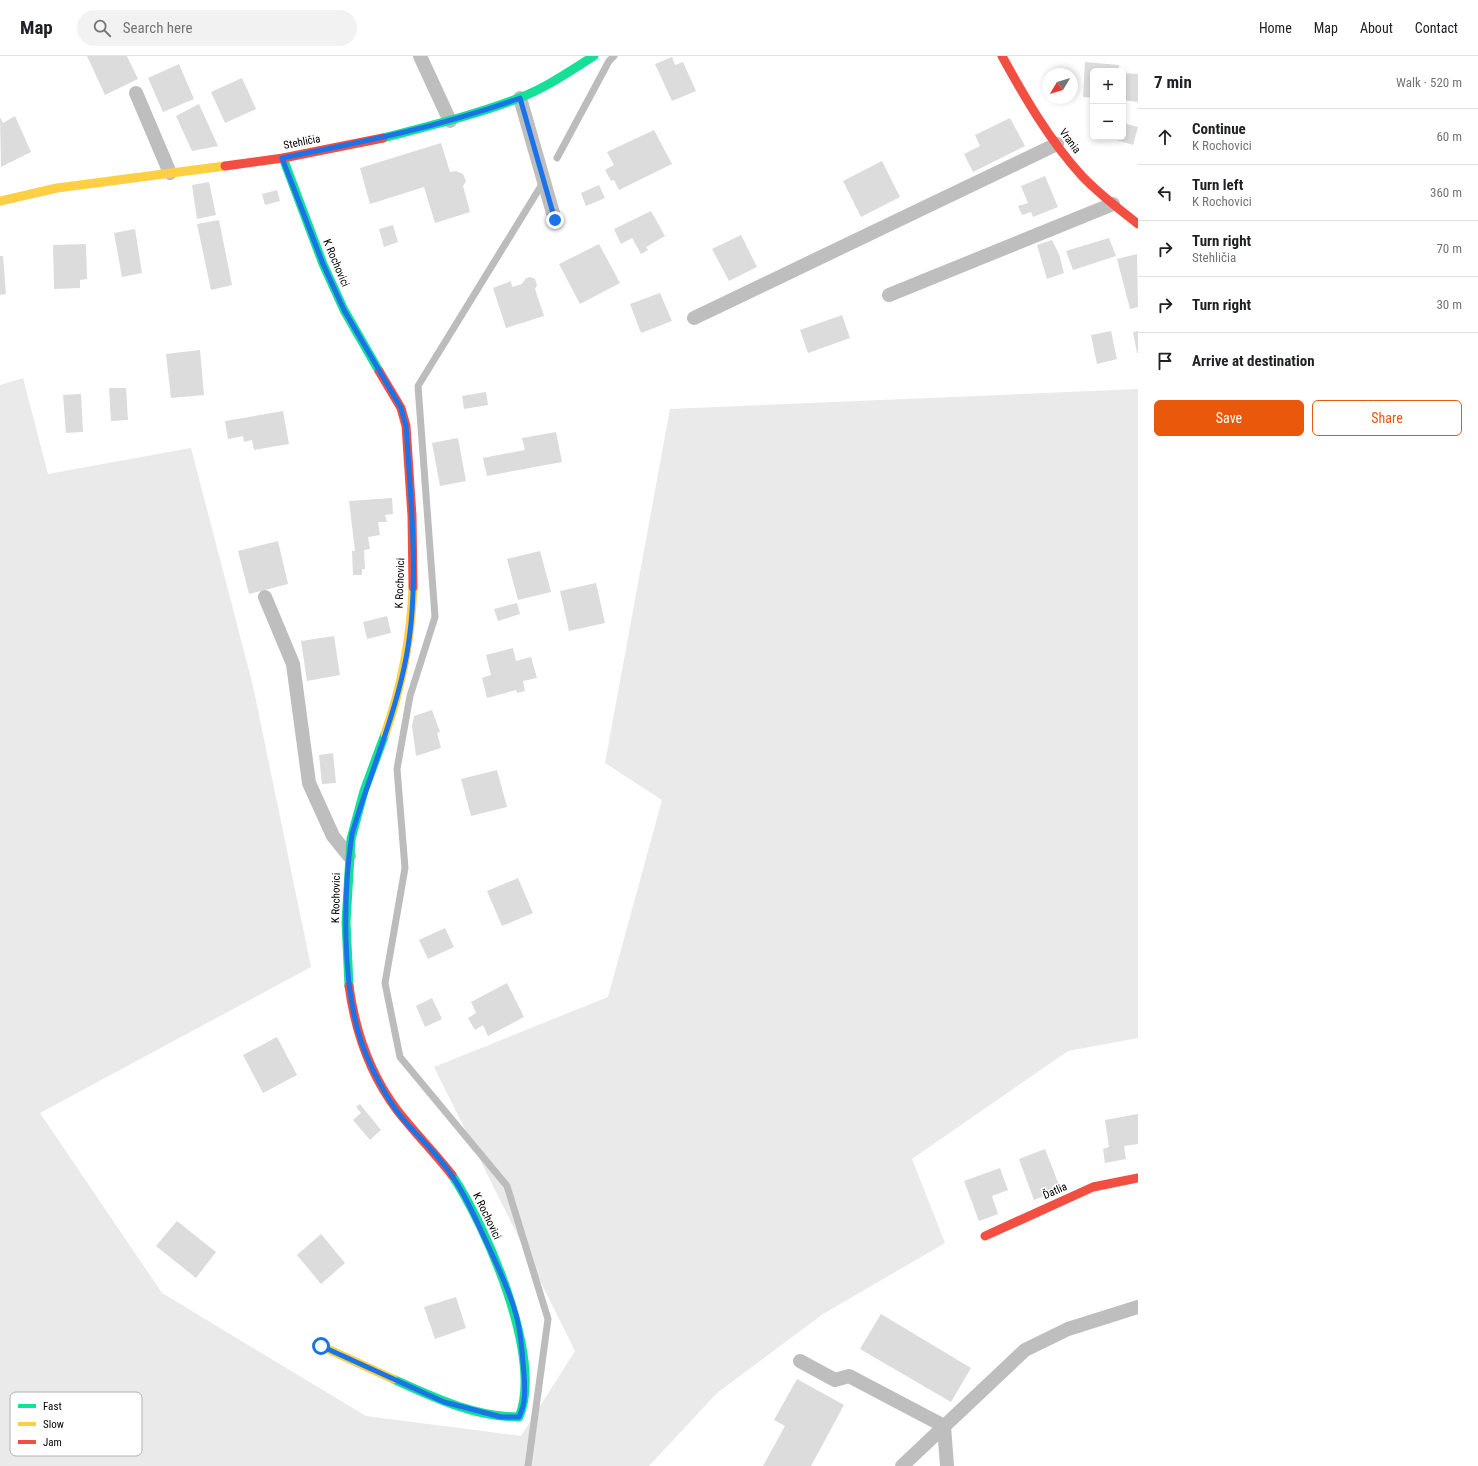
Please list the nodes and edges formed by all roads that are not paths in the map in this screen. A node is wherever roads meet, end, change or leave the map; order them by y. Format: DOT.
graph roads {
  1 [pos="420,56"];
  2 [pos="594,56"];
  3 [pos="1002,56"];
  4 [pos="136,93"];
  5 [pos="520,98"];
  6 [pos="450,121"];
  7 [pos="1057,144"];
  8 [pos="282,158"];
  9 [pos="170,173"];
  10 [pos="0,201"];
  11 [pos="1113,204"];
  12 [pos="555,220"];
  13 [pos="1138,224"];
  14 [pos="889,295"];
  15 [pos="694,318"];
  16 [pos="265,597"];
  17 [pos="349,856"];
  18 [pos="1138,1178"];
  19 [pos="985,1236"];
  20 [pos="1138,1307"];
  21 [pos="321,1346"];
  22 [pos="800,1361"];
  23 [pos="944,1426"];
  24 [pos="902,1466"];
  25 [pos="947,1466"];
  1 -- 6 [label="lane"];
  2 -- 5 [label="street, Stehličia"];
  3 -- 7 [label="street, Vrania"];
  4 -- 9 [label="lane"];
  5 -- 6 [label="street, Stehličia"];
  5 -- 12 [label="lane"];
  6 -- 8 [label="street, Stehličia"];
  7 -- 11 [label="street, Vrania"];
  7 -- 15 [label="lane"];
  8 -- 9 [label="street, Stehličia"];
  8 -- 17 [label="street, K Rochovici"];
  9 -- 10 [label="street, Stehličia"];
  11 -- 13 [label="street, Vrania"];
  11 -- 14 [label="lane"];
  16 -- 17 [label="lane"];
  17 -- 21 [label="street, K Rochovici"];
  18 -- 19 [label="street, Ďatlia"];
  20 -- 23 [label="lane"];
  22 -- 23 [label="lane"];
  23 -- 24 [label="lane"];
  23 -- 25 [label="lane"];
}
